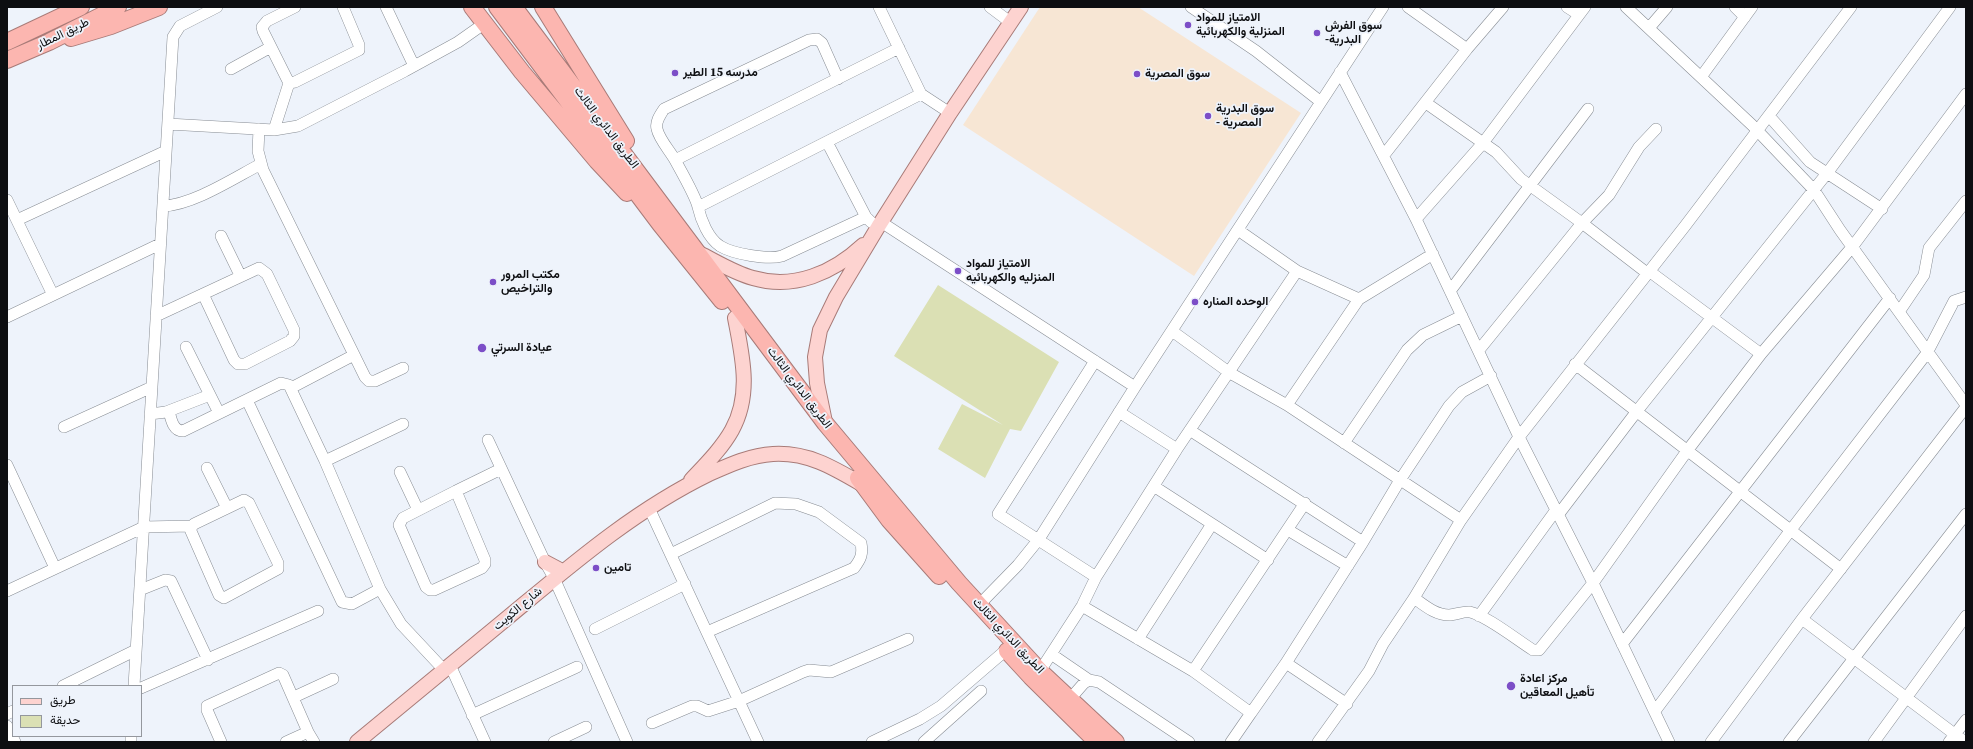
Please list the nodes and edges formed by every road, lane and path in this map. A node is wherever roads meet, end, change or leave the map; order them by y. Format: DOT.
graph roads {
  1 [pos="57,7"];
  2 [pos="81,7"];
  3 [pos="118,7"];
  4 [pos="159,7"];
  5 [pos="217,7"];
  6 [pos="294,7"];
  7 [pos="343,7"];
  8 [pos="386,7"];
  9 [pos="472,7"];
  10 [pos="497,7"];
  11 [pos="514,7"];
  12 [pos="543,7"];
  13 [pos="879,7"];
  14 [pos="990,7"];
  15 [pos="1020,7"];
  16 [pos="1191,7"];
  17 [pos="1383,7"];
  18 [pos="1503,7"];
  19 [pos="1567,7"];
  20 [pos="1626,7"];
  21 [pos="1667,7"];
  22 [pos="1735,7"];
  23 [pos="1752,7"];
  24 [pos="1851,7"];
  25 [pos="1950,7"];
  26 [pos="1414,9"];
  27 [pos="1582,11"];
  28 [pos="1744,17"];
  29 [pos="1010,22"];
  30 [pos="485,23"];
  31 [pos="1649,28"];
  32 [pos="26,33"];
  33 [pos="8,38"];
  34 [pos="49,42"];
  35 [pos="271,47"];
  36 [pos="899,48"];
  37 [pos="1467,49"];
  38 [pos="7,60"];
  39 [pos="414,66"];
  40 [pos="231,69"];
  41 [pos="1340,72"];
  42 [pos="1701,77"];
  43 [pos="838,79"];
  44 [pos="289,82"];
  45 [pos="921,94"];
  46 [pos="1966,94"];
  47 [pos="1321,102"];
  48 [pos="1426,103"];
  49 [pos="1588,110"];
  50 [pos="950,113"];
  51 [pos="1769,116"];
  52 [pos="168,124"];
  53 [pos="259,129"];
  54 [pos="1656,129"];
  55 [pos="274,130"];
  56 [pos="1758,131"];
  57 [pos="827,142"];
  58 [pos="1484,143"];
  59 [pos="166,151"];
  60 [pos="1384,155"];
  61 [pos="675,160"];
  62 [pos="261,164"];
  63 [pos="1828,172"];
  64 [pos="1530,185"];
  65 [pos="1814,190"];
  66 [pos="7,200"];
  67 [pos="1966,201"];
  68 [pos="663,204"];
  69 [pos="163,206"];
  70 [pos="698,207"];
  71 [pos="1882,209"];
  72 [pos="866,217"];
  73 [pos="1416,219"];
  74 [pos="17,220"];
  75 [pos="1582,223"];
  76 [pos="660,224"];
  77 [pos="877,229"];
  78 [pos="1238,230"];
  79 [pos="221,236"];
  80 [pos="160,244"];
  81 [pos="1853,246"];
  82 [pos="699,253"];
  83 [pos="1433,254"];
  84 [pos="1297,271"];
  85 [pos="1648,272"];
  86 [pos="240,276"];
  87 [pos="1450,291"];
  88 [pos="203,294"];
  89 [pos="53,295"];
  90 [pos="1966,297"];
  91 [pos="1890,298"];
  92 [pos="1358,299"];
  93 [pos="1899,312"];
  94 [pos="7,316"];
  95 [pos="156,316"];
  96 [pos="1462,316"];
  97 [pos="1711,317"];
  98 [pos="735,318"];
  99 [pos="1172,331"];
  100 [pos="186,347"];
  101 [pos="1479,350"];
  102 [pos="1927,353"];
  103 [pos="1760,354"];
  104 [pos="354,355"];
  105 [pos="1095,361"];
  106 [pos="1575,364"];
  107 [pos="403,368"];
  108 [pos="1230,373"];
  109 [pos="1490,376"];
  110 [pos="152,387"];
  111 [pos="1135,387"];
  112 [pos="291,388"];
  113 [pos="210,395"];
  114 [pos="246,400"];
  115 [pos="1287,405"];
  116 [pos="1966,406"];
  117 [pos="169,411"];
  118 [pos="1637,411"];
  119 [pos="1119,412"];
  120 [pos="219,413"];
  121 [pos="150,414"];
  122 [pos="825,423"];
  123 [pos="403,424"];
  124 [pos="64,427"];
  125 [pos="1191,431"];
  126 [pos="1519,437"];
  127 [pos="488,440"];
  128 [pos="1344,443"];
  129 [pos="1177,449"];
  130 [pos="1687,451"];
  131 [pos="325,461"];
  132 [pos="7,465"];
  133 [pos="207,468"];
  134 [pos="501,469"];
  135 [pos="400,472"];
  136 [pos="1400,480"];
  137 [pos="686,485"];
  138 [pos="863,485"];
  139 [pos="1155,487"];
  140 [pos="456,491"];
  141 [pos="1740,492"];
  142 [pos="1305,503"];
  143 [pos="227,508"];
  144 [pos="649,508"];
  145 [pos="418,510"];
  146 [pos="1557,512"];
  147 [pos="1966,514"];
  148 [pos="1461,520"];
  149 [pos="1212,524"];
  150 [pos="191,526"];
  151 [pos="144,527"];
  152 [pos="1288,530"];
  153 [pos="1790,531"];
  154 [pos="1039,539"];
  155 [pos="1363,542"];
  156 [pos="671,554"];
  157 [pos="1268,560"];
  158 [pos="545,562"];
  159 [pos="1348,566"];
  160 [pos="55,568"];
  161 [pos="1841,569"];
  162 [pos="558,575"];
  163 [pos="1096,577"];
  164 [pos="1593,583"];
  165 [pos="686,584"];
  166 [pos="380,589"];
  167 [pos="140,590"];
  168 [pos="7,591"];
  169 [pos="1414,598"];
  170 [pos="979,605"];
  171 [pos="1082,606"];
  172 [pos="318,612"];
  173 [pos="1479,616"];
  174 [pos="1966,616"];
  175 [pos="1802,619"];
  176 [pos="595,629"];
  177 [pos="707,632"];
  178 [pos="908,639"];
  179 [pos="1138,639"];
  180 [pos="1622,644"];
  181 [pos="136,650"];
  182 [pos="1006,650"];
  183 [pos="1051,654"];
  184 [pos="1853,659"];
  185 [pos="208,660"];
  186 [pos="1286,663"];
  187 [pos="577,667"];
  188 [pos="447,668"];
  189 [pos="1040,671"];
  190 [pos="1193,671"];
  191 [pos="333,679"];
  192 [pos="1089,680"];
  193 [pos="65,685"];
  194 [pos="134,685"];
  195 [pos="142,688"];
  196 [pos="981,691"];
  197 [pos="294,697"];
  198 [pos="1070,699"];
  199 [pos="1907,699"];
  200 [pos="739,701"];
  201 [pos="1346,704"];
  202 [pos="1655,712"];
  203 [pos="1251,714"];
  204 [pos="472,715"];
  205 [pos="1966,720"];
  206 [pos="652,723"];
  207 [pos="7,726"];
  208 [pos="586,727"];
  209 [pos="308,732"];
  210 [pos="12,736"];
  211 [pos="1952,738"];
  212 [pos="884,739"];
  213 [pos="221,742"];
  214 [pos="286,742"];
  215 [pos="314,742"];
  216 [pos="357,742"];
  217 [pos="485,742"];
  218 [pos="554,742"];
  219 [pos="627,742"];
  220 [pos="758,742"];
  221 [pos="872,742"];
  222 [pos="924,742"];
  223 [pos="1097,742"];
  224 [pos="1116,742"];
  225 [pos="1189,742"];
  226 [pos="1231,742"];
  227 [pos="1318,742"];
  228 [pos="1669,742"];
  229 [pos="1711,742"];
  230 [pos="1789,742"];
  231 [pos="1874,742"];
  232 [pos="1965,742"];
  1 -- 32 [label="highway"];
  2 -- 32 [label="highway, طريق المطار"];
  3 -- 34 [label="highway, طريق المطار"];
  4 -- 34 [label="highway"];
  5 -- 52 [label="street"];
  6 -- 35 [label="street"];
  7 -- 44 [label="street"];
  8 -- 39 [label="street"];
  9 -- 30 [label="highway"];
  10 -- 76 [label="highway, الطريق الدائري الثالث"];
  11 -- 68 [label="highway, الطريق الدائري الثالث"];
  12 -- 68 [label="highway"];
  13 -- 36 [label="street"];
  14 -- 29 [label="street"];
  15 -- 29 [label="main road"];
  16 -- 47 [label="street"];
  17 -- 41 [label="street"];
  18 -- 37 [label="street"];
  19 -- 27 [label="street"];
  20 -- 31 [label="street"];
  21 -- 31 [label="street"];
  22 -- 28 [label="street"];
  23 -- 28 [label="street"];
  24 -- 51 [label="street"];
  25 -- 63 [label="street"];
  26 -- 37 [label="street"];
  27 -- 58 [label="street"];
  28 -- 42 [label="street"];
  29 -- 50 [label="main road"];
  30 -- 39 [label="street"];
  30 -- 76 [label="highway"];
  31 -- 42 [label="street"];
  32 -- 33 [label="highway, طريق المطار"];
  34 -- 38 [label="highway, طريق المطار"];
  35 -- 40 [label="street"];
  35 -- 44 [label="street"];
  36 -- 43 [label="street"];
  36 -- 45 [label="street"];
  37 -- 48 [label="street"];
  39 -- 55 [label="street"];
  41 -- 47 [label="street"];
  41 -- 60 [label="street"];
  42 -- 56 [label="street"];
  43 -- 61 [label="street"];
  43 -- 61 [label="street"];
  44 -- 55 [label="street"];
  45 -- 50 [label="street"];
  45 -- 57 [label="street"];
  46 -- 71 [label="street"];
  47 -- 78 [label="street"];
  48 -- 58 [label="street"];
  48 -- 60 [label="street"];
  49 -- 64 [label="street"];
  50 -- 77 [label="main road"];
  51 -- 56 [label="street"];
  51 -- 63 [label="street"];
  52 -- 53 [label="street"];
  52 -- 59 [label="street"];
  53 -- 55 [label="street"];
  53 -- 62 [label="street"];
  54 -- 75 [label="street"];
  56 -- 65 [label="street"];
  56 -- 85 [label="street"];
  57 -- 70 [label="street"];
  57 -- 72 [label="street"];
  58 -- 64 [label="street"];
  58 -- 73 [label="street"];
  59 -- 69 [label="street"];
  59 -- 74 [label="street"];
  60 -- 73 [label="street"];
  61 -- 70 [label="street"];
  62 -- 69 [label="street"];
  62 -- 104 [label="street"];
  63 -- 65 [label="street"];
  63 -- 71 [label="street"];
  64 -- 75 [label="street"];
  64 -- 87 [label="street"];
  65 -- 81 [label="street"];
  65 -- 97 [label="street"];
  66 -- 74 [label="street"];
  67 -- 93 [label="street"];
  68 -- 82 [label="highway, الطريق الدائري الثالث"];
  69 -- 80 [label="street"];
  70 -- 72 [label="street"];
  71 -- 81 [label="street"];
  72 -- 77 [label="street"];
  73 -- 83 [label="street"];
  74 -- 89 [label="street"];
  75 -- 85 [label="street"];
  75 -- 101 [label="street"];
  76 -- 98 [label="highway, الطريق الدائري الثالث"];
  77 -- 82 [label="main road"];
  77 -- 105 [label="street"];
  77 -- 122 [label="main road"];
  78 -- 84 [label="street"];
  78 -- 99 [label="street"];
  79 -- 86 [label="street"];
  80 -- 89 [label="street"];
  80 -- 95 [label="street"];
  81 -- 91 [label="street"];
  81 -- 103 [label="street"];
  82 -- 122 [label="highway, الطريق الدائري الثالث"];
  83 -- 87 [label="street"];
  83 -- 92 [label="street"];
  84 -- 92 [label="street"];
  84 -- 108 [label="street"];
  85 -- 97 [label="street"];
  85 -- 106 [label="street"];
  86 -- 88 [label="street"];
  86 -- 88 [label="street"];
  87 -- 96 [label="street"];
  88 -- 95 [label="street"];
  89 -- 94 [label="street"];
  90 -- 102 [label="street"];
  91 -- 93 [label="street"];
  91 -- 141 [label="street"];
  92 -- 115 [label="street"];
  93 -- 102 [label="street"];
  95 -- 110 [label="street"];
  96 -- 101 [label="street"];
  96 -- 128 [label="street"];
  97 -- 103 [label="street"];
  97 -- 118 [label="street"];
  98 -- 137 [label="main road, شارع الكويت"];
  98 -- 138 [label="highway, الطريق الدائري الثالث"];
  99 -- 108 [label="street"];
  99 -- 111 [label="street"];
  100 -- 113 [label="street"];
  101 -- 109 [label="street"];
  102 -- 116 [label="street"];
  102 -- 153 [label="street"];
  103 -- 130 [label="street"];
  104 -- 107 [label="street"];
  104 -- 112 [label="street"];
  105 -- 111 [label="street"];
  105 -- 154 [label="street"];
  106 -- 118 [label="street"];
  106 -- 126 [label="street"];
  108 -- 115 [label="street"];
  108 -- 125 [label="street"];
  109 -- 126 [label="street"];
  109 -- 136 [label="street"];
  110 -- 121 [label="street"];
  110 -- 124 [label="street"];
  111 -- 119 [label="street"];
  112 -- 114 [label="street"];
  112 -- 131 [label="street"];
  113 -- 117 [label="street"];
  113 -- 120 [label="street"];
  114 -- 120 [label="street"];
  114 -- 166 [label="street"];
  115 -- 128 [label="street"];
  116 -- 161 [label="street"];
  117 -- 120 [label="street"];
  117 -- 121 [label="street"];
  118 -- 130 [label="street"];
  118 -- 146 [label="street"];
  119 -- 129 [label="street"];
  119 -- 154 [label="street"];
  121 -- 151 [label="street"];
  122 -- 170 [label="highway, الطريق الدائري الثالث"];
  123 -- 131 [label="street"];
  125 -- 129 [label="street"];
  125 -- 142 [label="street"];
  126 -- 146 [label="street"];
  126 -- 148 [label="street"];
  127 -- 134 [label="street"];
  128 -- 136 [label="street"];
  129 -- 139 [label="street"];
  130 -- 141 [label="street"];
  130 -- 164 [label="street"];
  131 -- 166 [label="street"];
  132 -- 160 [label="street"];
  133 -- 143 [label="street"];
  134 -- 140 [label="street"];
  134 -- 158 [label="street"];
  135 -- 145 [label="street"];
  136 -- 148 [label="street"];
  136 -- 155 [label="street"];
  137 -- 138 [label="main road, شارع الكويت"];
  137 -- 144 [label="main road, شارع الكويت"];
  138 -- 182 [label="highway, الطريق الدائري الثالث"];
  139 -- 149 [label="street"];
  139 -- 163 [label="street"];
  140 -- 145 [label="street"];
  140 -- 145 [label="street"];
  141 -- 153 [label="street"];
  141 -- 180 [label="street"];
  142 -- 152 [label="street"];
  142 -- 155 [label="street"];
  143 -- 150 [label="street"];
  143 -- 150 [label="street"];
  144 -- 156 [label="street"];
  144 -- 162 [label="main road, شارع الكويت"];
  146 -- 164 [label="street"];
  146 -- 173 [label="street"];
  147 -- 184 [label="street"];
  148 -- 169 [label="street"];
  149 -- 157 [label="street"];
  149 -- 179 [label="street"];
  150 -- 151 [label="street"];
  151 -- 160 [label="street"];
  151 -- 167 [label="street"];
  152 -- 157 [label="street"];
  152 -- 159 [label="street"];
  153 -- 161 [label="street"];
  153 -- 202 [label="street"];
  154 -- 163 [label="street"];
  154 -- 170 [label="street"];
  155 -- 159 [label="street"];
  156 -- 165 [label="street"];
  156 -- 177 [label="street"];
  157 -- 190 [label="street"];
  158 -- 162 [label="main road"];
  159 -- 186 [label="street"];
  160 -- 168 [label="street"];
  161 -- 175 [label="street"];
  162 -- 188 [label="main road, شارع الكويت"];
  162 -- 219 [label="street"];
  163 -- 171 [label="street"];
  164 -- 173 [label="street"];
  164 -- 180 [label="street"];
  165 -- 176 [label="street"];
  165 -- 177 [label="street"];
  166 -- 188 [label="street"];
  167 -- 181 [label="street"];
  167 -- 185 [label="street"];
  169 -- 173 [label="street"];
  169 -- 201 [label="street"];
  170 -- 189 [label="highway, الطريق الدائري الثالث"];
  171 -- 179 [label="street"];
  171 -- 183 [label="street"];
  172 -- 185 [label="street"];
  174 -- 199 [label="street"];
  175 -- 184 [label="street"];
  175 -- 229 [label="street"];
  177 -- 200 [label="street"];
  178 -- 200 [label="street"];
  179 -- 190 [label="street"];
  180 -- 202 [label="street"];
  181 -- 193 [label="street"];
  181 -- 194 [label="street"];
  182 -- 212 [label="street"];
  182 -- 223 [label="highway, الطريق الدائري الثالث"];
  183 -- 189 [label="street"];
  183 -- 192 [label="street"];
  184 -- 199 [label="street"];
  184 -- 230 [label="street"];
  185 -- 195 [label="street"];
  186 -- 201 [label="street"];
  186 -- 203 [label="street"];
  187 -- 204 [label="street"];
  188 -- 204 [label="street"];
  188 -- 216 [label="main road, شارع الكويت"];
  189 -- 198 [label="highway, الطريق الدائري الثالث"];
  190 -- 203 [label="street"];
  191 -- 197 [label="street"];
  192 -- 198 [label="street"];
  192 -- 225 [label="street"];
  196 -- 222 [label="street"];
  197 -- 209 [label="street"];
  197 -- 213 [label="street"];
  198 -- 224 [label="highway, الطريق الدائري الثالث"];
  199 -- 211 [label="street"];
  199 -- 231 [label="street"];
  200 -- 206 [label="street"];
  200 -- 220 [label="street"];
  201 -- 227 [label="street"];
  202 -- 228 [label="street"];
  203 -- 226 [label="street"];
  204 -- 217 [label="street"];
  205 -- 211 [label="street"];
  207 -- 210 [label="street"];
  208 -- 218 [label="street"];
  209 -- 214 [label="street"];
  209 -- 215 [label="street"];
  211 -- 232 [label="street"];
  212 -- 221 [label="street"];
}
